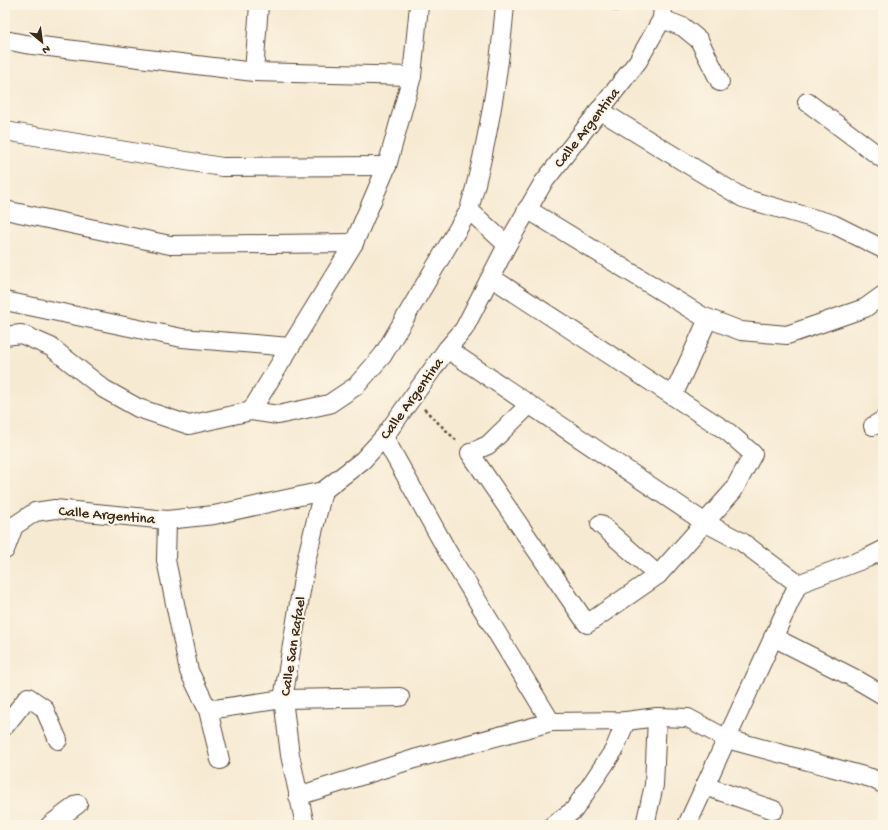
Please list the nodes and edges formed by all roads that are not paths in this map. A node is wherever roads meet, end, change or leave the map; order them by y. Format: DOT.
graph roads {
  1 [pos="259,5"];
  2 [pos="419,5"];
  3 [pos="505,5"];
  4 [pos="663,12"];
  5 [pos="5,40"];
  6 [pos="254,72"];
  7 [pos="412,76"];
  8 [pos="720,82"];
  9 [pos="807,102"];
  10 [pos="599,110"];
  11 [pos="5,130"];
  12 [pos="883,159"];
  13 [pos="387,166"];
  14 [pos="527,209"];
  15 [pos="5,210"];
  16 [pos="469,210"];
  17 [pos="354,243"];
  18 [pos="507,245"];
  19 [pos="883,249"];
  20 [pos="492,278"];
  21 [pos="883,295"];
  22 [pos="5,301"];
  23 [pos="708,319"];
  24 [pos="5,336"];
  25 [pos="290,348"];
  26 [pos="447,349"];
  27 [pos="673,396"];
  28 [pos="529,405"];
  29 [pos="251,411"];
  30 [pos="384,437"];
  31 [pos="323,491"];
  32 [pos="167,520"];
  33 [pos="704,522"];
  34 [pos="600,524"];
  35 [pos="5,550"];
  36 [pos="883,550"];
  37 [pos="658,575"];
  38 [pos="798,584"];
  39 [pos="773,637"];
  40 [pos="883,695"];
  41 [pos="400,697"];
  42 [pos="283,699"];
  43 [pos="208,710"];
  44 [pos="657,717"];
  45 [pos="626,721"];
  46 [pos="551,722"];
  47 [pos="5,726"];
  48 [pos="727,739"];
  49 [pos="58,740"];
  50 [pos="220,760"];
  51 [pos="883,784"];
  52 [pos="705,786"];
  53 [pos="298,796"];
  54 [pos="78,804"];
  55 [pos="774,810"];
  56 [pos="50,825"];
  57 [pos="305,825"];
  58 [pos="553,825"];
  59 [pos="645,825"];
  60 [pos="687,825"];
  1 -- 6 [label="street"];
  2 -- 7 [label="street"];
  3 -- 16 [label="street"];
  4 -- 8 [label="street"];
  4 -- 10 [label="street, Calle Argentina"];
  5 -- 6 [label="street"];
  6 -- 7 [label="street"];
  7 -- 13 [label="street"];
  9 -- 12 [label="street"];
  10 -- 14 [label="street, Calle Argentina"];
  10 -- 19 [label="street"];
  11 -- 13 [label="street"];
  13 -- 17 [label="street"];
  14 -- 18 [label="street, Calle Argentina"];
  14 -- 23 [label="street"];
  15 -- 17 [label="street"];
  16 -- 18 [label="street"];
  16 -- 29 [label="street"];
  17 -- 25 [label="street"];
  18 -- 20 [label="street, Calle Argentina"];
  20 -- 26 [label="street, Calle Argentina"];
  20 -- 27 [label="street"];
  21 -- 23 [label="street"];
  22 -- 25 [label="street"];
  23 -- 27 [label="street"];
  24 -- 29 [label="street"];
  25 -- 29 [label="street"];
  26 -- 28 [label="street"];
  26 -- 30 [label="street, Calle Argentina"];
  27 -- 33 [label="street"];
  28 -- 33 [label="street"];
  28 -- 37 [label="street"];
  30 -- 31 [label="street, Calle Argentina"];
  30 -- 46 [label="street"];
  31 -- 32 [label="street, Calle Argentina"];
  31 -- 42 [label="street, Calle San Rafael"];
  32 -- 35 [label="street, Calle Argentina"];
  32 -- 43 [label="street"];
  33 -- 37 [label="street"];
  33 -- 38 [label="street"];
  34 -- 37 [label="street"];
  36 -- 38 [label="street"];
  38 -- 39 [label="street"];
  39 -- 40 [label="street"];
  39 -- 48 [label="street"];
  41 -- 42 [label="street"];
  42 -- 43 [label="street"];
  42 -- 53 [label="street, Calle San Rafael"];
  43 -- 50 [label="street"];
  44 -- 45 [label="street"];
  44 -- 48 [label="street"];
  44 -- 59 [label="street"];
  45 -- 46 [label="street"];
  45 -- 58 [label="street"];
  46 -- 53 [label="street"];
  47 -- 49 [label="street"];
  48 -- 51 [label="street"];
  48 -- 52 [label="street"];
  52 -- 55 [label="street"];
  52 -- 60 [label="street"];
  53 -- 57 [label="street, Calle San Rafael"];
  54 -- 56 [label="street"];
}
